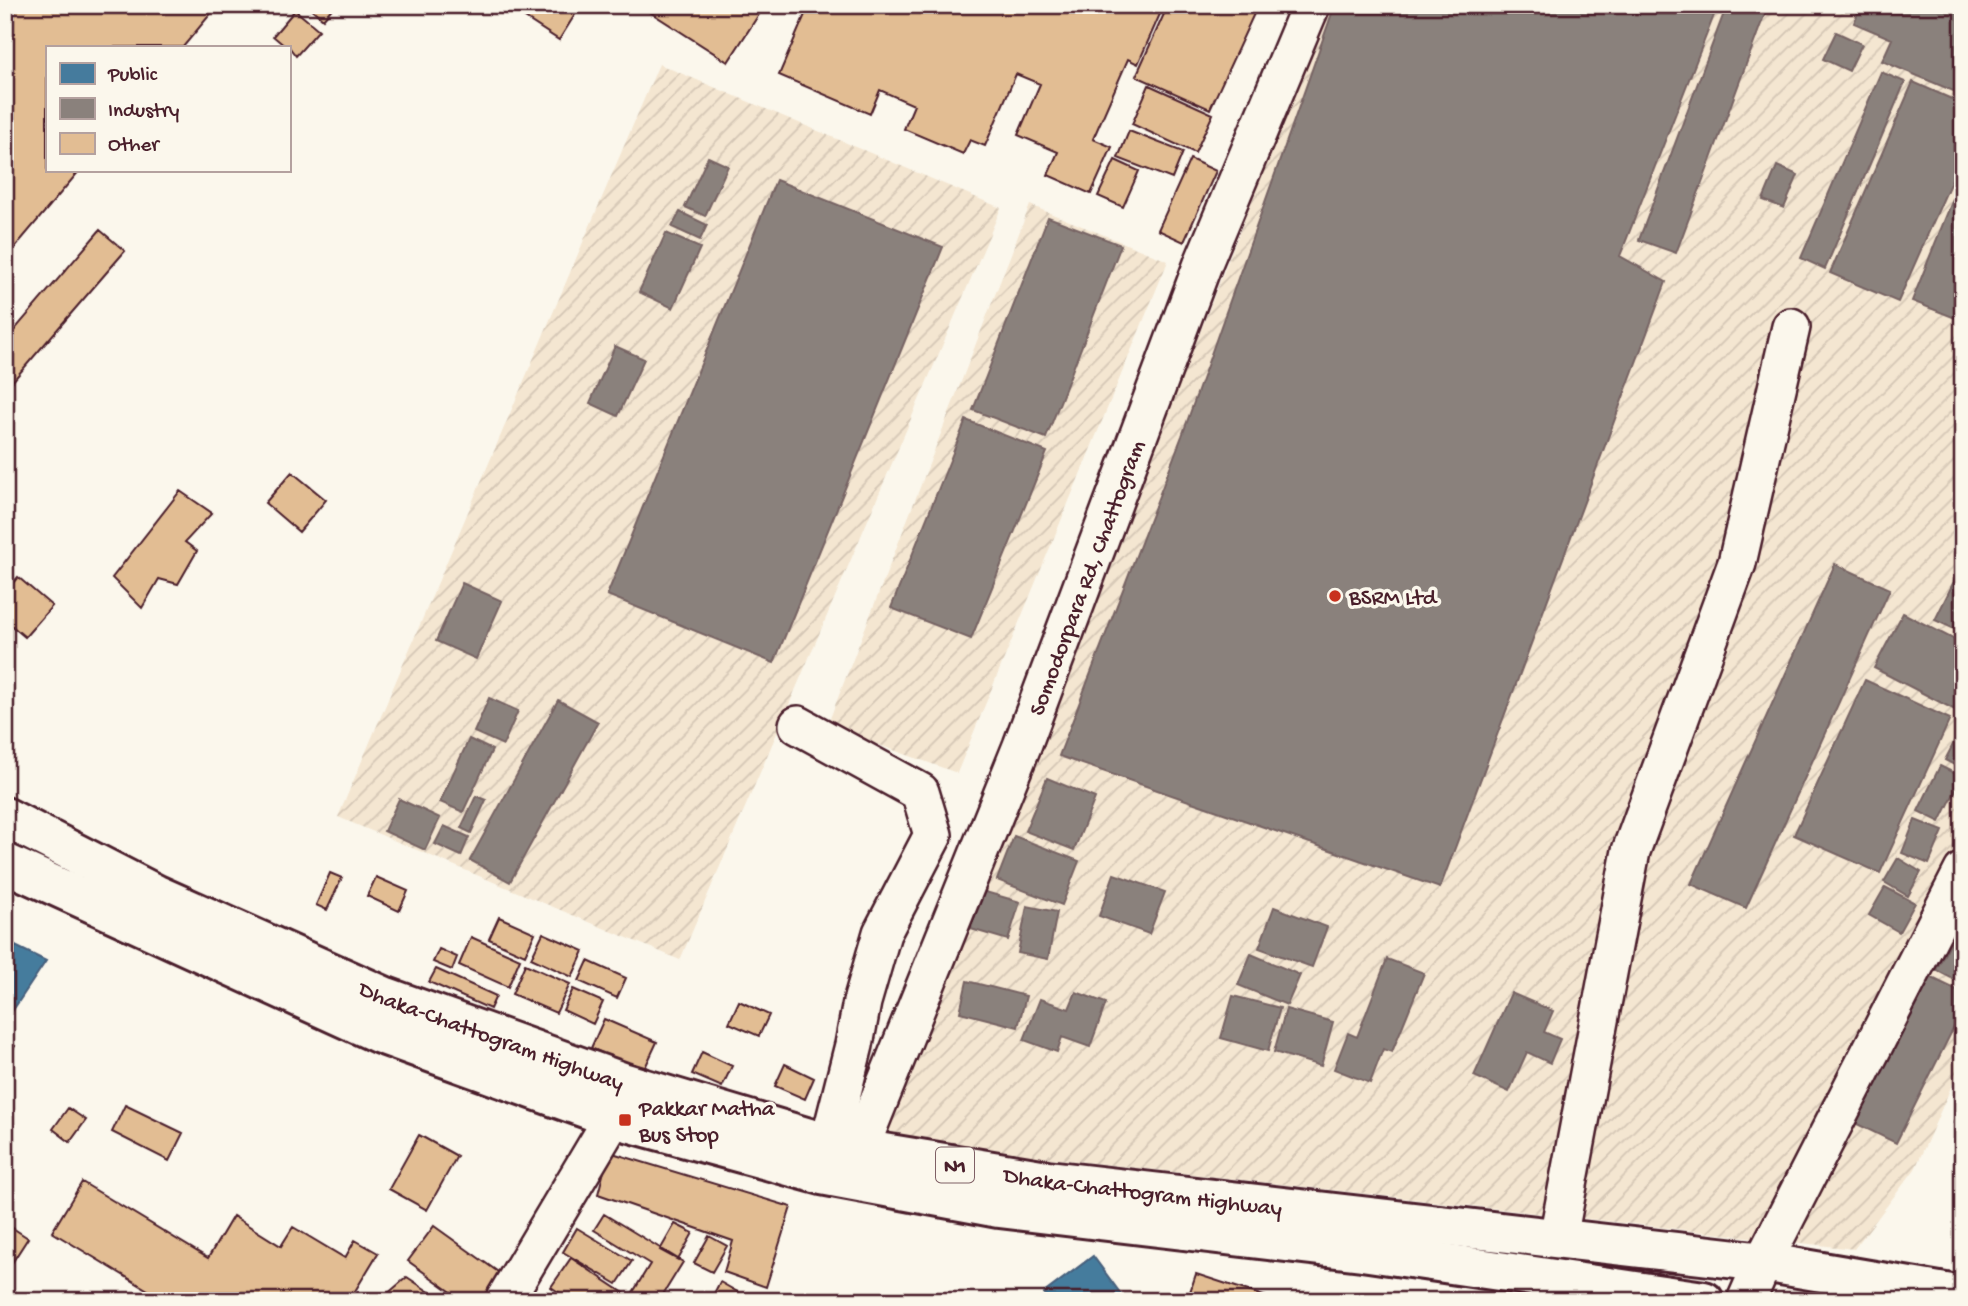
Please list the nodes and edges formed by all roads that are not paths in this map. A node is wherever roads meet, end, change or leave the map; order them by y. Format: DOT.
graph roads {
  1 [pos="1311,5"];
  2 [pos="1791,327"];
  3 [pos="798,726"];
  4 [pos="5,817"];
  5 [pos="8,868"];
  6 [pos="1963,871"];
  7 [pos="614,1118"];
  8 [pos="844,1147"];
  9 [pos="1558,1238"];
  10 [pos="1763,1262"];
  11 [pos="1963,1296"];
  12 [pos="504,1301"];
  13 [pos="1704,1301"];
  14 [pos="1746,1301"];
  1 -- 8 [label="street, Somodorpara Rd, Chattogram"];
  2 -- 9 [label="street"];
  3 -- 8 [label="street"];
  4 -- 8 [label="highway, Dhaka-Chattogram Highway / N1"];
  5 -- 7 [label="highway, Dhaka-Chattogram Highway / N1"];
  6 -- 10 [label="street"];
  7 -- 12 [label="street"];
  7 -- 13 [label="highway, Dhaka-Chattogram Highway / N1"];
  8 -- 9 [label="highway, Dhaka-Chattogram Highway / N1"];
  9 -- 10 [label="highway, Dhaka-Chattogram Highway / N1"];
  10 -- 11 [label="highway, Dhaka-Chattogram Highway / N1"];
  10 -- 14 [label="street"];
}
